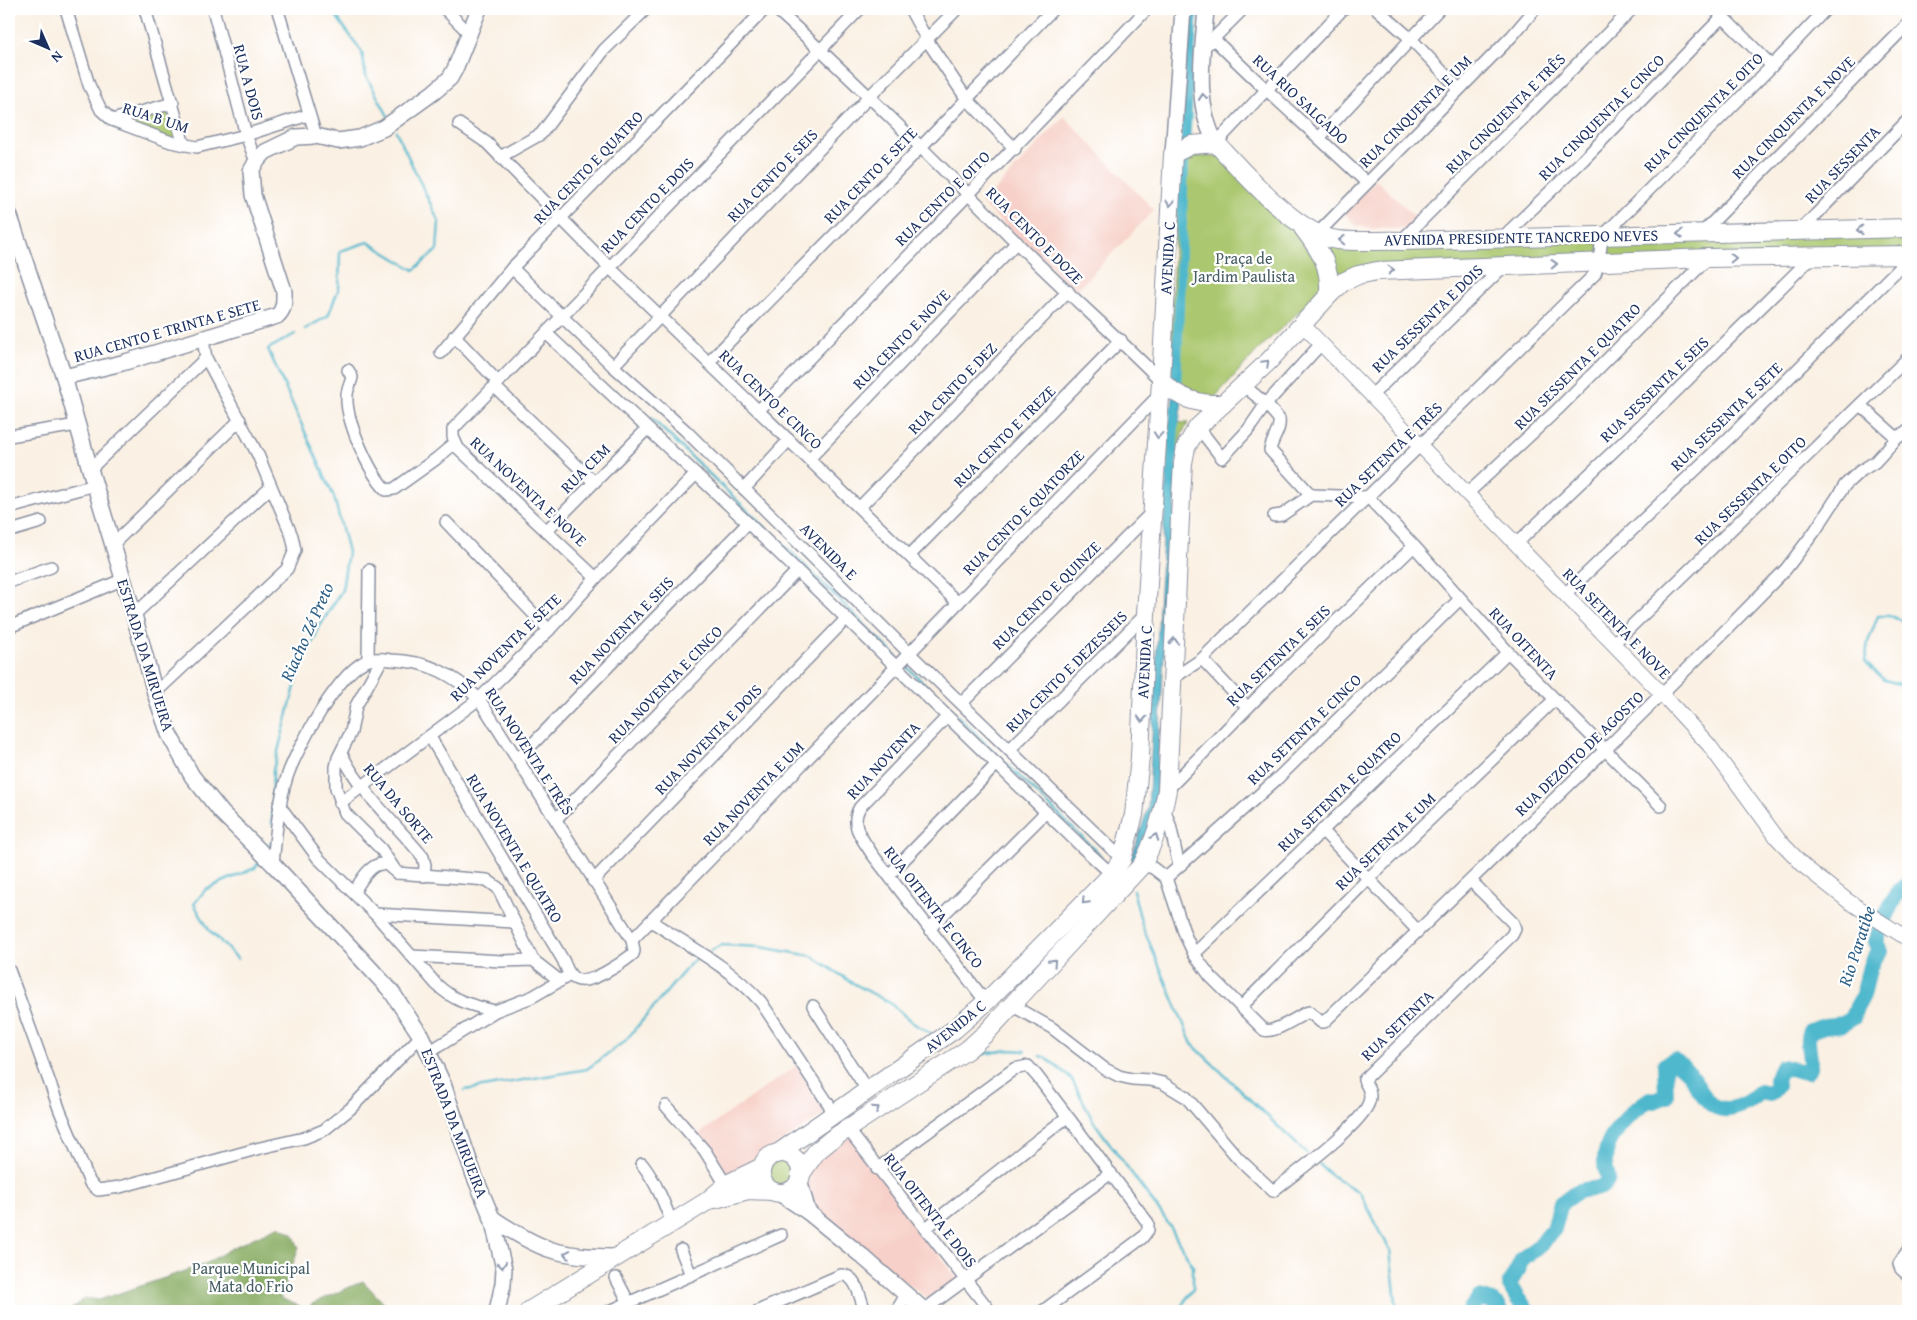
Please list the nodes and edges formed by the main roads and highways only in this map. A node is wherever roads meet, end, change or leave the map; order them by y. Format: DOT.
graph roads {
  1 [pos="479,9"];
  2 [pos="1183,9"];
  3 [pos="1206,9"];
  4 [pos="1216,143"];
  5 [pos="1182,149"];
  6 [pos="9,214"];
  7 [pos="1905,225"];
  8 [pos="1309,230"];
  9 [pos="1908,255"];
  10 [pos="1329,295"];
  11 [pos="64,377"];
  12 [pos="1170,391"];
  13 [pos="1223,404"];
  14 [pos="1201,424"];
  15 [pos="1014,973"];
  16 [pos="1029,987"];
  17 [pos="777,1154"];
  18 [pos="762,1167"];
  19 [pos="800,1177"];
  20 [pos="776,1192"];
  21 [pos="706,1202"];
  22 [pos="808,1212"];
  23 [pos="492,1218"];
  24 [pos="615,1257"];
  25 [pos="497,1311"];
  26 [pos="529,1311"];
  27 [pos="924,1311"];
  1 -- 11 [label="main road, RUA CENTO E TRINTA E SETE"];
  2 -- 5 [label="main road, AVENIDA C"];
  4 -- 3 [label="main road, one-way"];
  4 -- 5 [label="main road"];
  4 -- 8 [label="main road, AVENIDA PRESIDENTE TANCREDO NEVES"];
  5 -- 12 [label="main road, AVENIDA C, one-way"];
  6 -- 11 [label="main road, ESTRADA DA MIRUEIRA"];
  7 -- 8 [label="main road, AVENIDA PRESIDENTE TANCREDO NEVES, one-way"];
  8 -- 10 [label="main road"];
  10 -- 9 [label="main road, AVENIDA PRESIDENTE TANCREDO NEVES, one-way"];
  13 -- 10 [label="main road, AVENIDA PRESIDENTE TANCREDO NEVES, one-way"];
  11 -- 23 [label="main road, ESTRADA DA MIRUEIRA"];
  12 -- 13 [label="main road"];
  12 -- 15 [label="main road, AVENIDA C, one-way"];
  13 -- 14 [label="main road, AVENIDA PRESIDENTE TANCREDO NEVES"];
  16 -- 14 [label="main road, AVENIDA C, one-way"];
  15 -- 16 [label="main road"];
  15 -- 17 [label="main road, AVENIDA C"];
  19 -- 16 [label="main road, AVENIDA C, one-way"];
  17 -- 18 [label="main road"];
  17 -- 19 [label="main road"];
  18 -- 20 [label="main road"];
  18 -- 21 [label="main road"];
  19 -- 20 [label="main road"];
  19 -- 22 [label="main road"];
  20 -- 21 [label="main road"];
  20 -- 22 [label="main road"];
  21 -- 24 [label="main road"];
  22 -- 27 [label="main road"];
  24 -- 23 [label="main road, ESTRADA DA MIRUEIRA, one-way"];
  23 -- 25 [label="main road, ESTRADA DA MIRUEIRA, one-way"];
  24 -- 26 [label="main road"];
}
